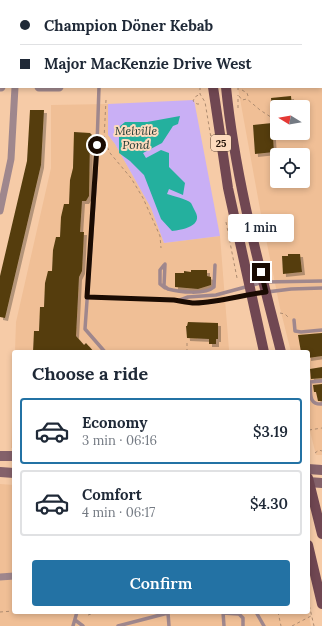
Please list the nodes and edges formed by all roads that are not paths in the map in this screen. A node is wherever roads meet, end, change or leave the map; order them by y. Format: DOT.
graph roads {
  1 [pos="15,88"];
  2 [pos="99,88"];
  3 [pos="213,88"];
  4 [pos="226,88"];
  5 [pos="0,211"];
  6 [pos="164,264"];
  7 [pos="215,265"];
  8 [pos="322,281"];
  9 [pos="264,282"];
  10 [pos="322,288"];
  11 [pos="250,290"];
  12 [pos="266,292"];
  13 [pos="87,297"];
  14 [pos="179,301"];
  15 [pos="294,320"];
  16 [pos="322,330"];
  17 [pos="103,350"];
  18 [pos="264,350"];
  19 [pos="280,350"];
  20 [pos="322,381"];
  21 [pos="322,404"];
  22 [pos="0,456"];
  23 [pos="12,456"];
  24 [pos="310,469"];
  25 [pos="322,470"];
  26 [pos="0,472"];
  27 [pos="12,473"];
  28 [pos="310,481"];
  29 [pos="322,483"];
  30 [pos="310,489"];
  31 [pos="322,534"];
  32 [pos="310,553"];
  33 [pos="12,576"];
  34 [pos="0,577"];
  35 [pos="322,604"];
  36 [pos="76,614"];
  37 [pos="164,614"];
  38 [pos="168,614"];
  39 [pos="223,614"];
  40 [pos="238,614"];
  41 [pos="257,614"];
  42 [pos="75,620"];
  43 [pos="74,626"];
  44 [pos="83,626"];
  45 [pos="118,626"];
  46 [pos="169,626"];
  47 [pos="224,626"];
  48 [pos="243,626"];
  49 [pos="264,626"];
  1 -- 5 [label="street"];
  2 -- 13 [label="lane"];
  3 -- 11 [label="main road, 25"];
  4 -- 9 [label="main road, 25"];
  6 -- 7 [label="lane"];
  8 -- 9 [label="lane"];
  9 -- 11 [label="lane"];
  9 -- 12 [label="main road, 25"];
  10 -- 12 [label="lane"];
  11 -- 12 [label="lane"];
  11 -- 14 [label="lane"];
  11 -- 14 [label="lane"];
  11 -- 18 [label="main road, 25"];
  12 -- 19 [label="main road, 25"];
  13 -- 14 [label="lane"];
  13 -- 17 [label="lane"];
  15 -- 16 [label="lane"];
  20 -- 21 [label="lane"];
  22 -- 23 [label="main road"];
  24 -- 25 [label="main road"];
  26 -- 27 [label="main road"];
  28 -- 29 [label="main road"];
  30 -- 31 [label="main road"];
  32 -- 35 [label="main road"];
  33 -- 34 [label="street"];
  36 -- 42 [label="lane"];
  37 -- 45 [label="lane"];
  38 -- 46 [label="lane"];
  39 -- 47 [label="lane"];
  40 -- 48 [label="lane"];
  41 -- 49 [label="lane"];
  42 -- 43 [label="lane"];
  42 -- 44 [label="lane"];
}
